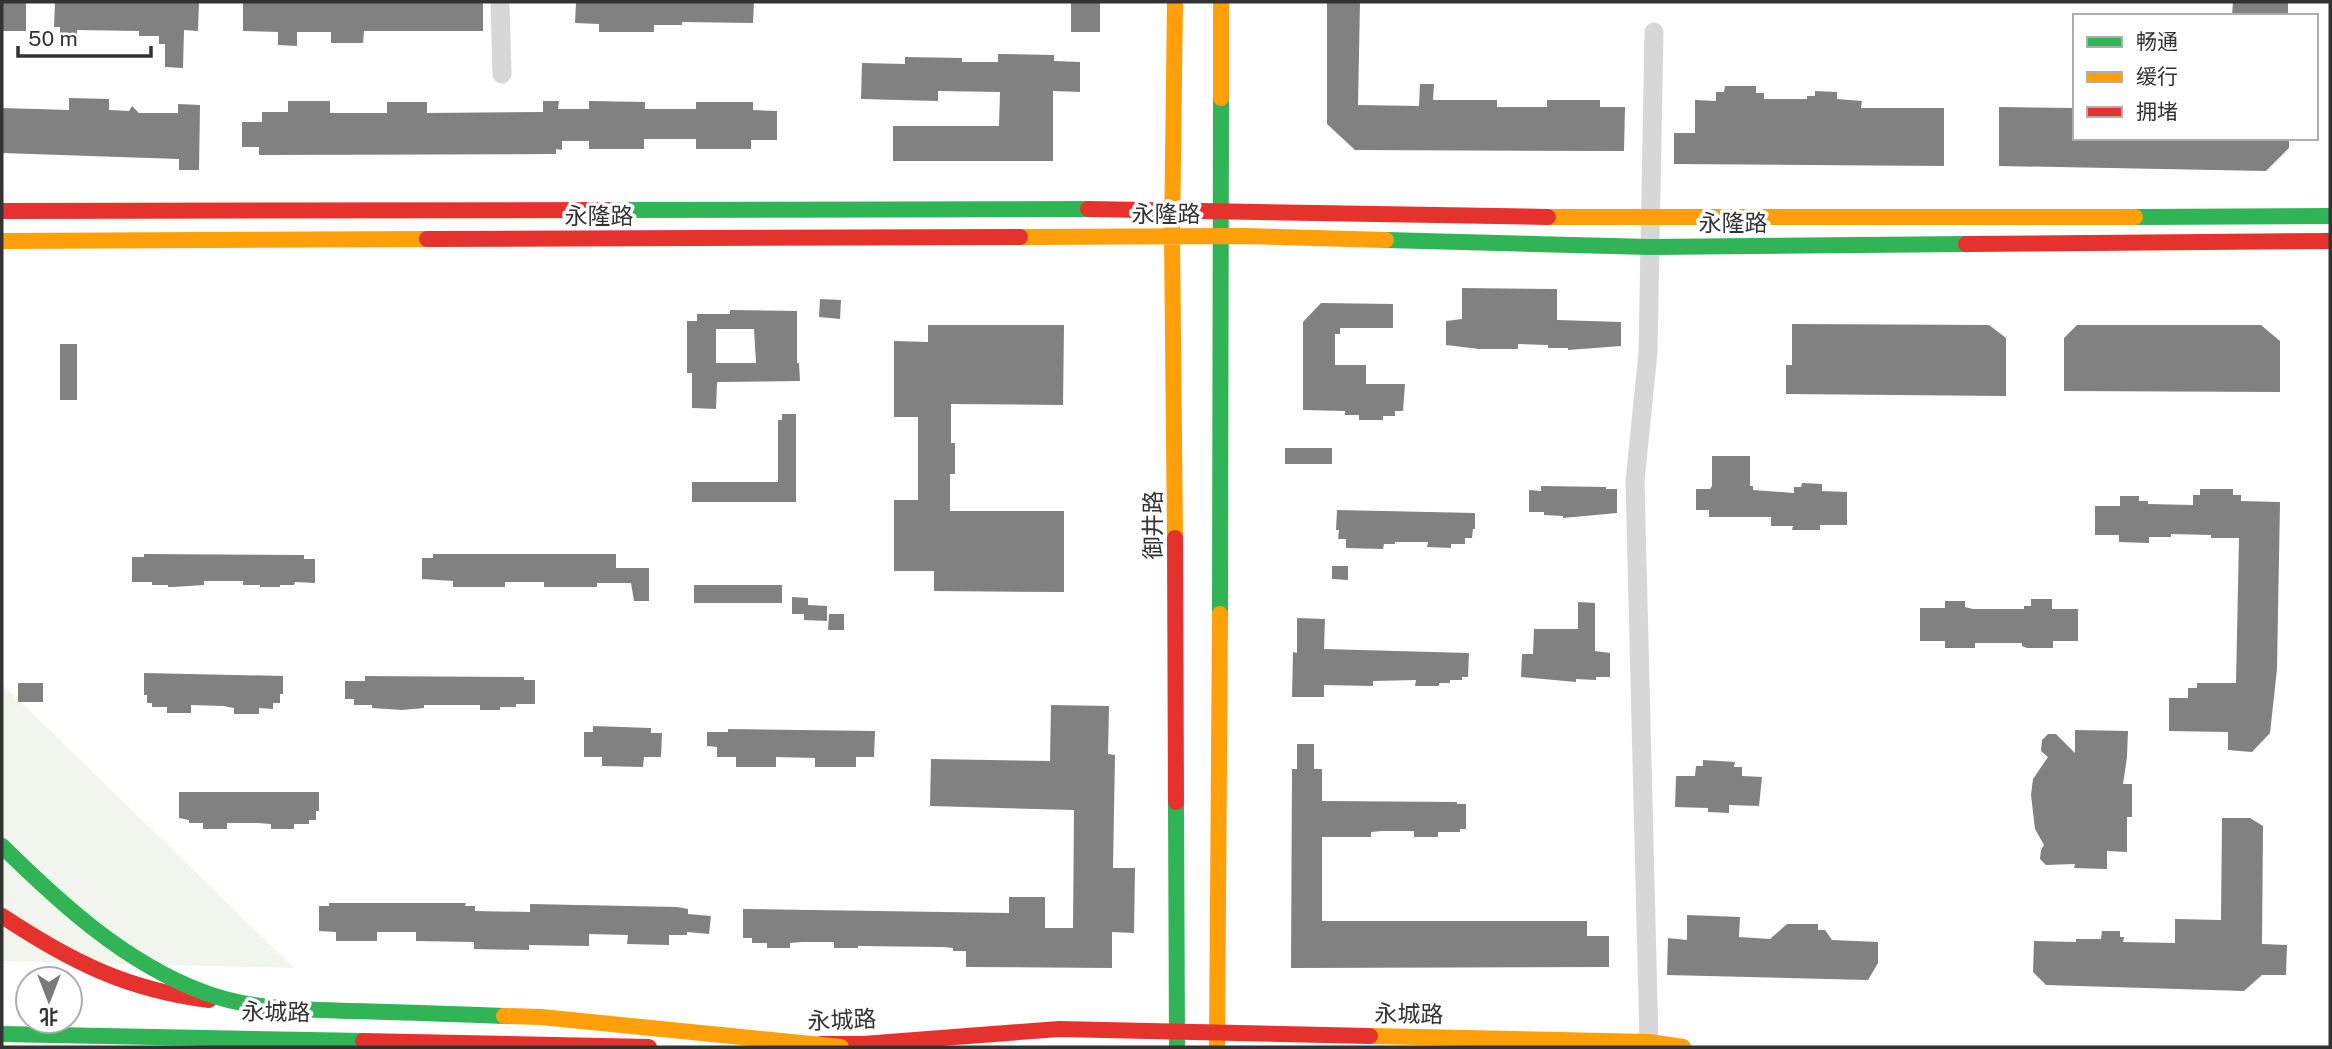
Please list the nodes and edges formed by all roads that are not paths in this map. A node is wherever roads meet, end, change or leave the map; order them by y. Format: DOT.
graph roads {
  1 [pos="500,2"];
  2 [pos="1175,2"];
  3 [pos="1222,2"];
  4 [pos="1654,32"];
  5 [pos="502,74"];
  6 [pos="1173,209"];
  7 [pos="2,211"];
  8 [pos="1222,212"];
  9 [pos="2330,216"];
  10 [pos="1651,218"];
  11 [pos="1172,237"];
  12 [pos="1222,237"];
  13 [pos="2,241"];
  14 [pos="2330,241"];
  15 [pos="1650,247"];
  16 [pos="2,846"];
  17 [pos="2,916"];
  18 [pos="267,1008"];
  19 [pos="1176,1030"];
  20 [pos="2,1032"];
  21 [pos="1217,1040"];
  22 [pos="1649,1042"];
  23 [pos="649,1047"];
  24 [pos="841,1047"];
  25 [pos="1177,1047"];
  26 [pos="1682,1047"];
  1 -- 5 [label="street"];
  2 -- 6 [label="main road, 御井路"];
  3 -- 8 [label="main road"];
  4 -- 10 [label="street"];
  6 -- 7 [label="main road, 永隆路"];
  6 -- 8 [label="main road, 永隆路"];
  6 -- 11 [label="main road, 御井路"];
  8 -- 10 [label="main road, 永隆路"];
  8 -- 12 [label="main road"];
  9 -- 10 [label="main road, 永隆路"];
  10 -- 15 [label="street"];
  11 -- 12 [label="main road, 永隆路"];
  11 -- 13 [label="main road, 永隆路"];
  11 -- 19 [label="main road, 御井路"];
  12 -- 15 [label="main road, 永隆路"];
  12 -- 21 [label="main road"];
  14 -- 15 [label="main road, 永隆路"];
  15 -- 22 [label="street"];
  16 -- 18 [label="main road, bridge"];
  17 -- 18 [label="main road, bridge"];
  18 -- 24 [label="main road, bridge"];
  19 -- 20 [label="main road, 永城路"];
  19 -- 21 [label="main road, 永城路"];
  19 -- 25 [label="main road, 御井路"];
  20 -- 23 [label="main road, bridge"];
  21 -- 22 [label="main road, 永城路"];
  22 -- 26 [label="main road, 永城路"];
}
